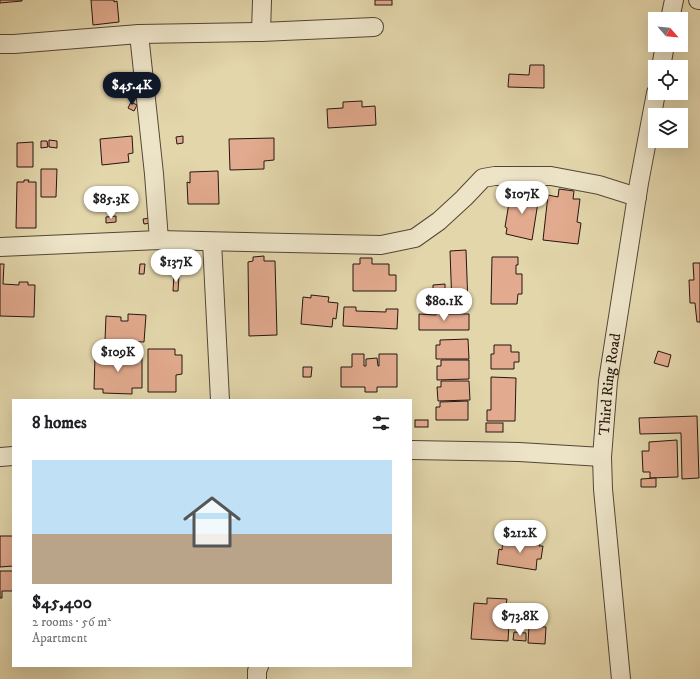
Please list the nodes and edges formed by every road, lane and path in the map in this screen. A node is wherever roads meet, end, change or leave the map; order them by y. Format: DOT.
graph roads {
  1 [pos="262,0"];
  2 [pos="674,0"];
  3 [pos="671,12"];
  4 [pos="374,27"];
  5 [pos="262,32"];
  6 [pos="139,34"];
  7 [pos="0,44"];
  8 [pos="655,100"];
  9 [pos="637,197"];
  10 [pos="159,240"];
  11 [pos="212,242"];
  12 [pos="0,247"];
  13 [pos="220,399"];
  14 [pos="412,450"];
  15 [pos="12,456"];
  16 [pos="0,457"];
  17 [pos="602,457"];
  18 [pos="259,667"];
  19 [pos="258,679"];
  20 [pos="621,679"];
  1 -- 5 [label="street"];
  2 -- 3 [label="street"];
  4 -- 5 [label="street"];
  5 -- 6 [label="street"];
  6 -- 7 [label="street"];
  6 -- 10 [label="street"];
  8 -- 9 [label="street, Third Ring Road"];
  9 -- 11 [label="street"];
  9 -- 17 [label="street, Third Ring Road"];
  10 -- 11 [label="street"];
  10 -- 12 [label="street"];
  11 -- 13 [label="street"];
  14 -- 17 [label="street"];
  15 -- 16 [label="street"];
  17 -- 20 [label="street, Third Ring Road"];
  18 -- 19 [label="street"];
}
